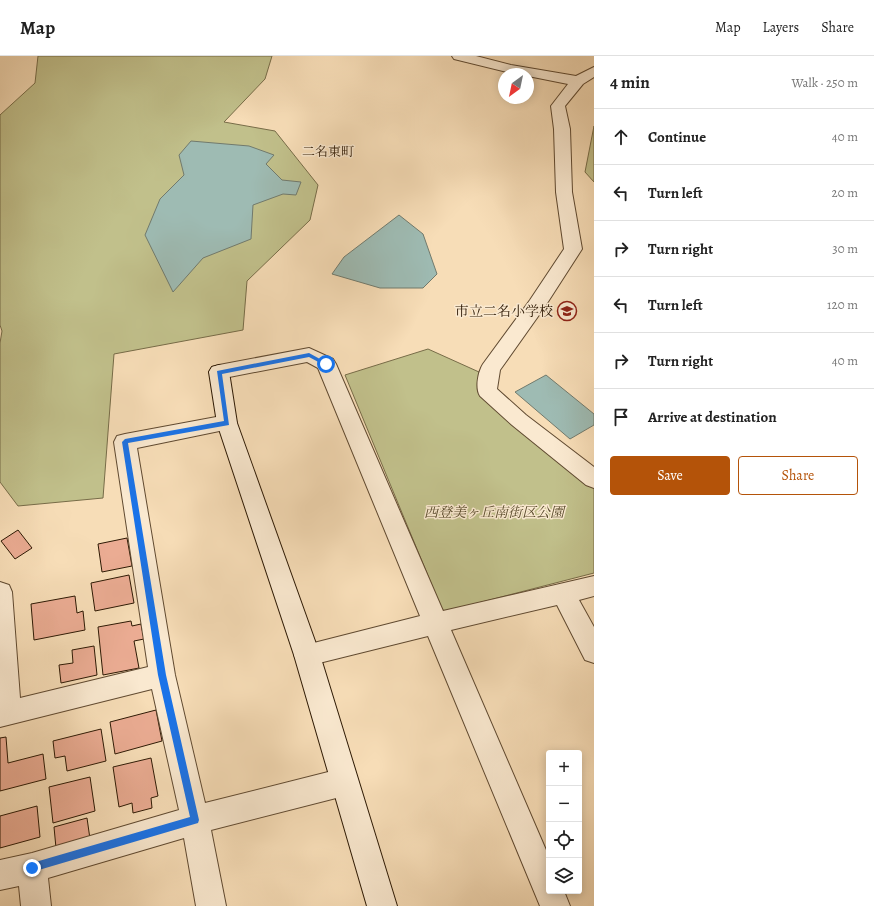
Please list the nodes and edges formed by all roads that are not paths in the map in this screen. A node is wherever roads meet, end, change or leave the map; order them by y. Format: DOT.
graph roads {
  1 [pos="459,56"];
  2 [pos="594,71"];
  3 [pos="578,81"];
  4 [pos="227,423"];
  5 [pos="594,479"];
  6 [pos="594,586"];
  7 [pos="0,592"];
  8 [pos="564,594"];
  9 [pos="436,623"];
  10 [pos="594,652"];
  11 [pos="307,655"];
  12 [pos="162,675"];
  13 [pos="4,714"];
  14 [pos="344,782"];
  15 [pos="195,820"];
  16 [pos="32,868"];
  17 [pos="0,875"];
  18 [pos="36,906"];
  19 [pos="211,906"];
  20 [pos="382,906"];
  21 [pos="555,906"];
  1 -- 3 [label="street"];
  2 -- 3 [label="street"];
  3 -- 5 [label="street"];
  4 -- 9 [label="street"];
  4 -- 11 [label="street"];
  4 -- 12 [label="street"];
  6 -- 8 [label="street"];
  7 -- 13 [label="street"];
  8 -- 9 [label="street"];
  8 -- 10 [label="street"];
  9 -- 11 [label="street"];
  9 -- 21 [label="street"];
  11 -- 14 [label="street"];
  12 -- 13 [label="street"];
  12 -- 15 [label="street"];
  14 -- 15 [label="street"];
  14 -- 20 [label="street"];
  15 -- 16 [label="street"];
  15 -- 19 [label="street"];
  16 -- 17 [label="street"];
  16 -- 18 [label="street"];
}
